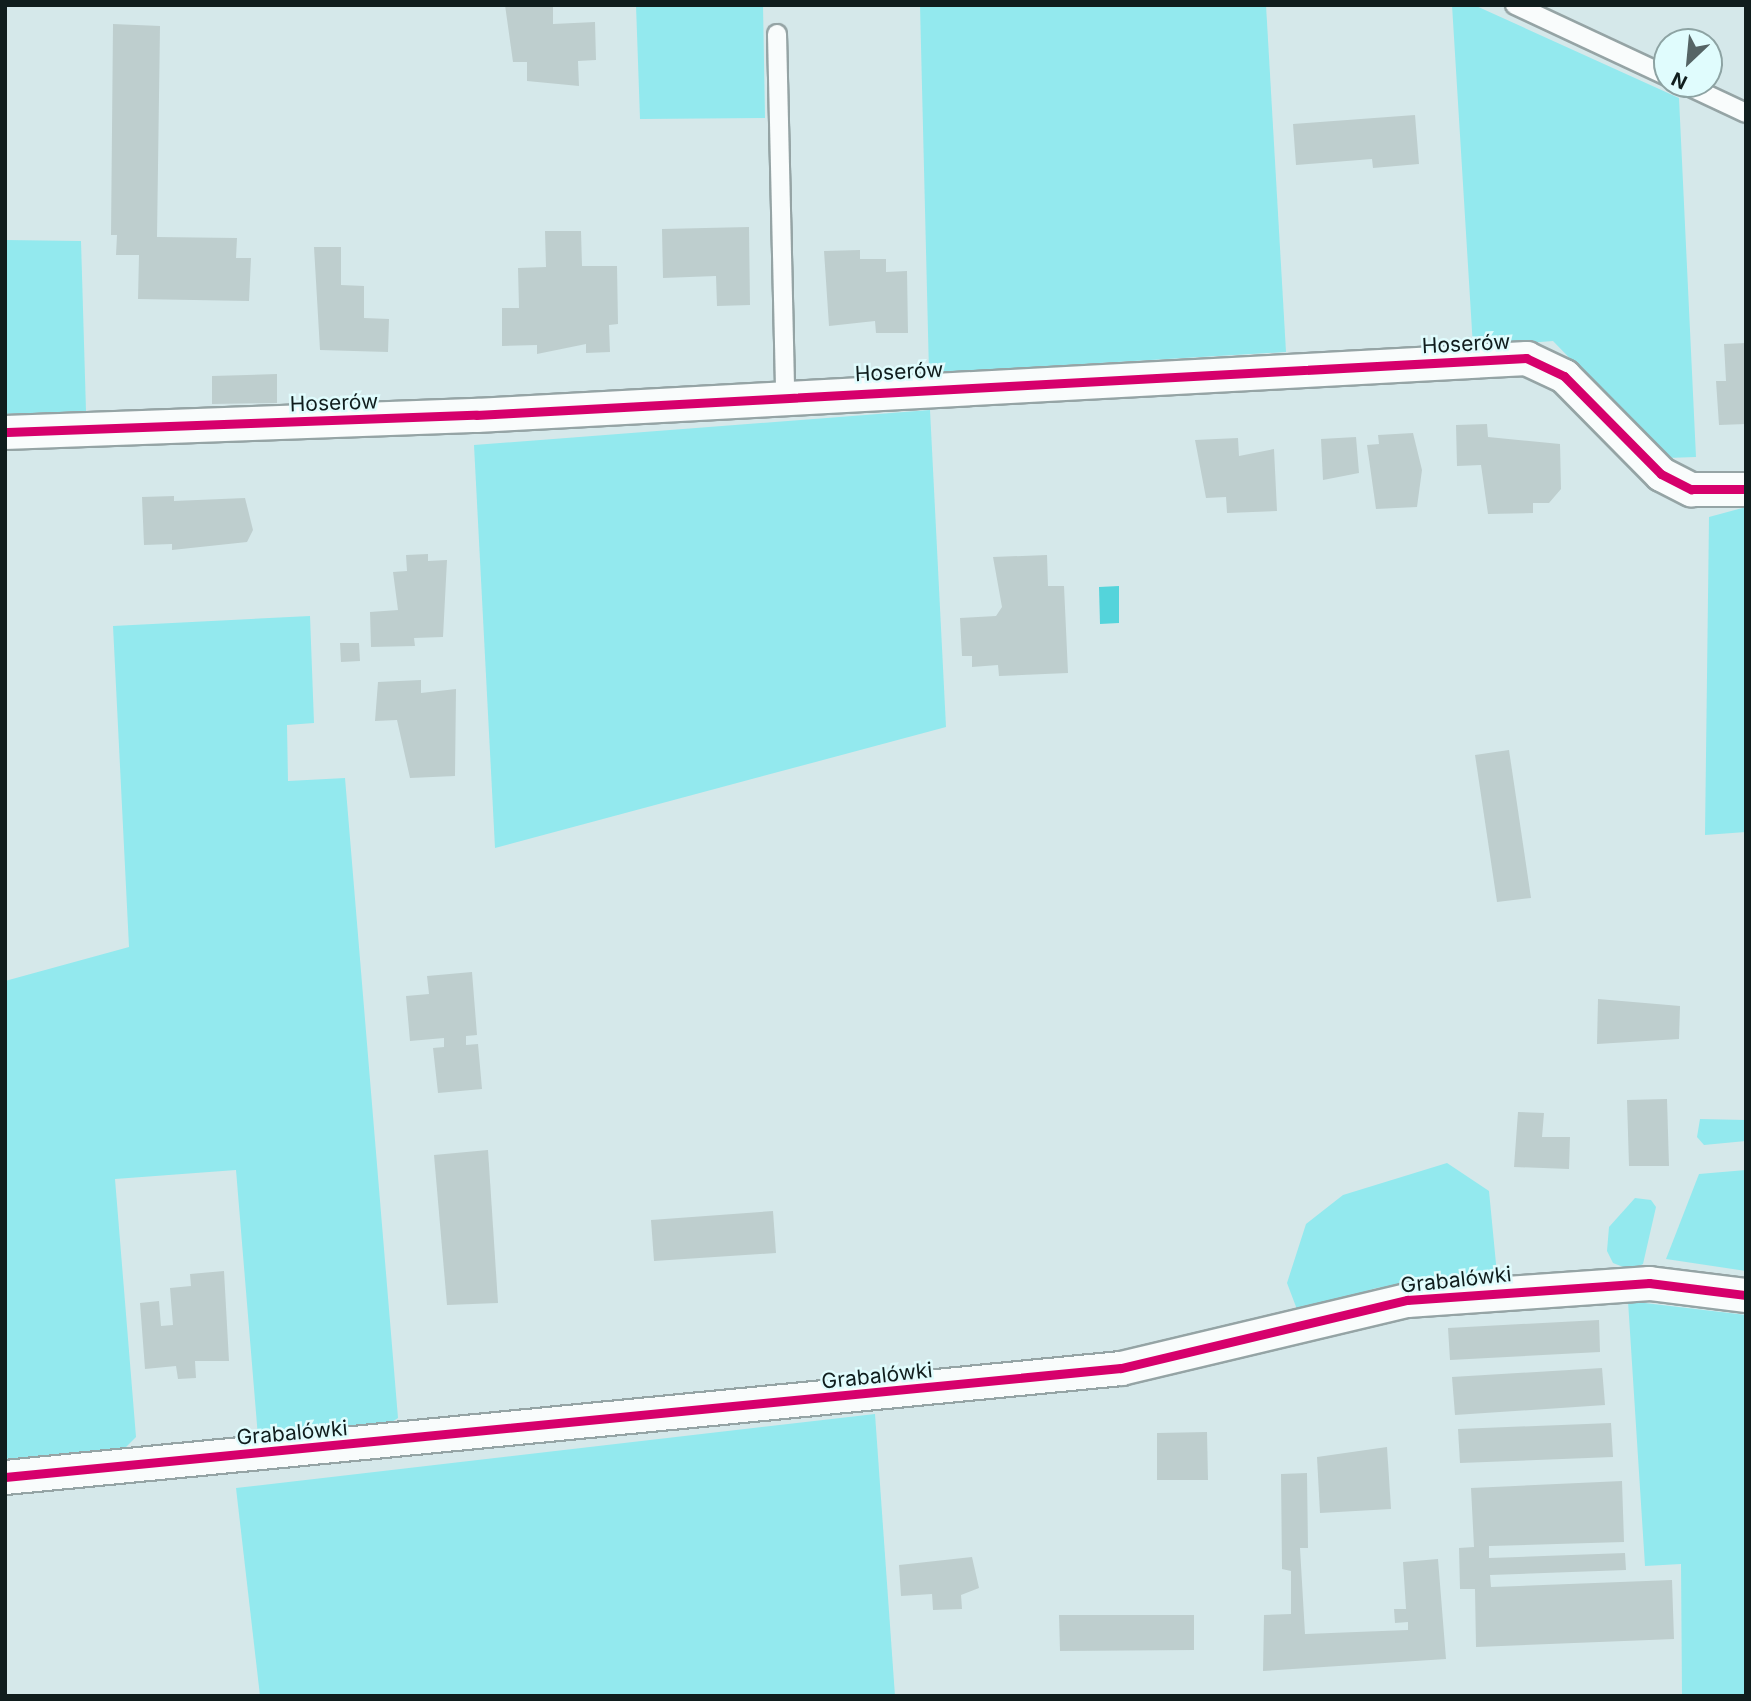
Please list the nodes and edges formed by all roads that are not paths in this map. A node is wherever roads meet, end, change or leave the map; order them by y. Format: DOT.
graph roads {
  1 [pos="1515,5"];
  2 [pos="776,34"];
  3 [pos="1653,69"];
  4 [pos="1714,98"];
  5 [pos="1746,113"];
  6 [pos="785,395"];
  7 [pos="5,432"];
  8 [pos="1746,489"];
  9 [pos="1746,1295"];
  10 [pos="5,1477"];
  1 -- 3 [label="lane"];
  2 -- 6 [label="lane"];
  4 -- 5 [label="lane"];
  6 -- 7 [label="street, Hoserów"];
  6 -- 8 [label="street, Hoserów"];
  9 -- 10 [label="street, Grabalówki"];
}
